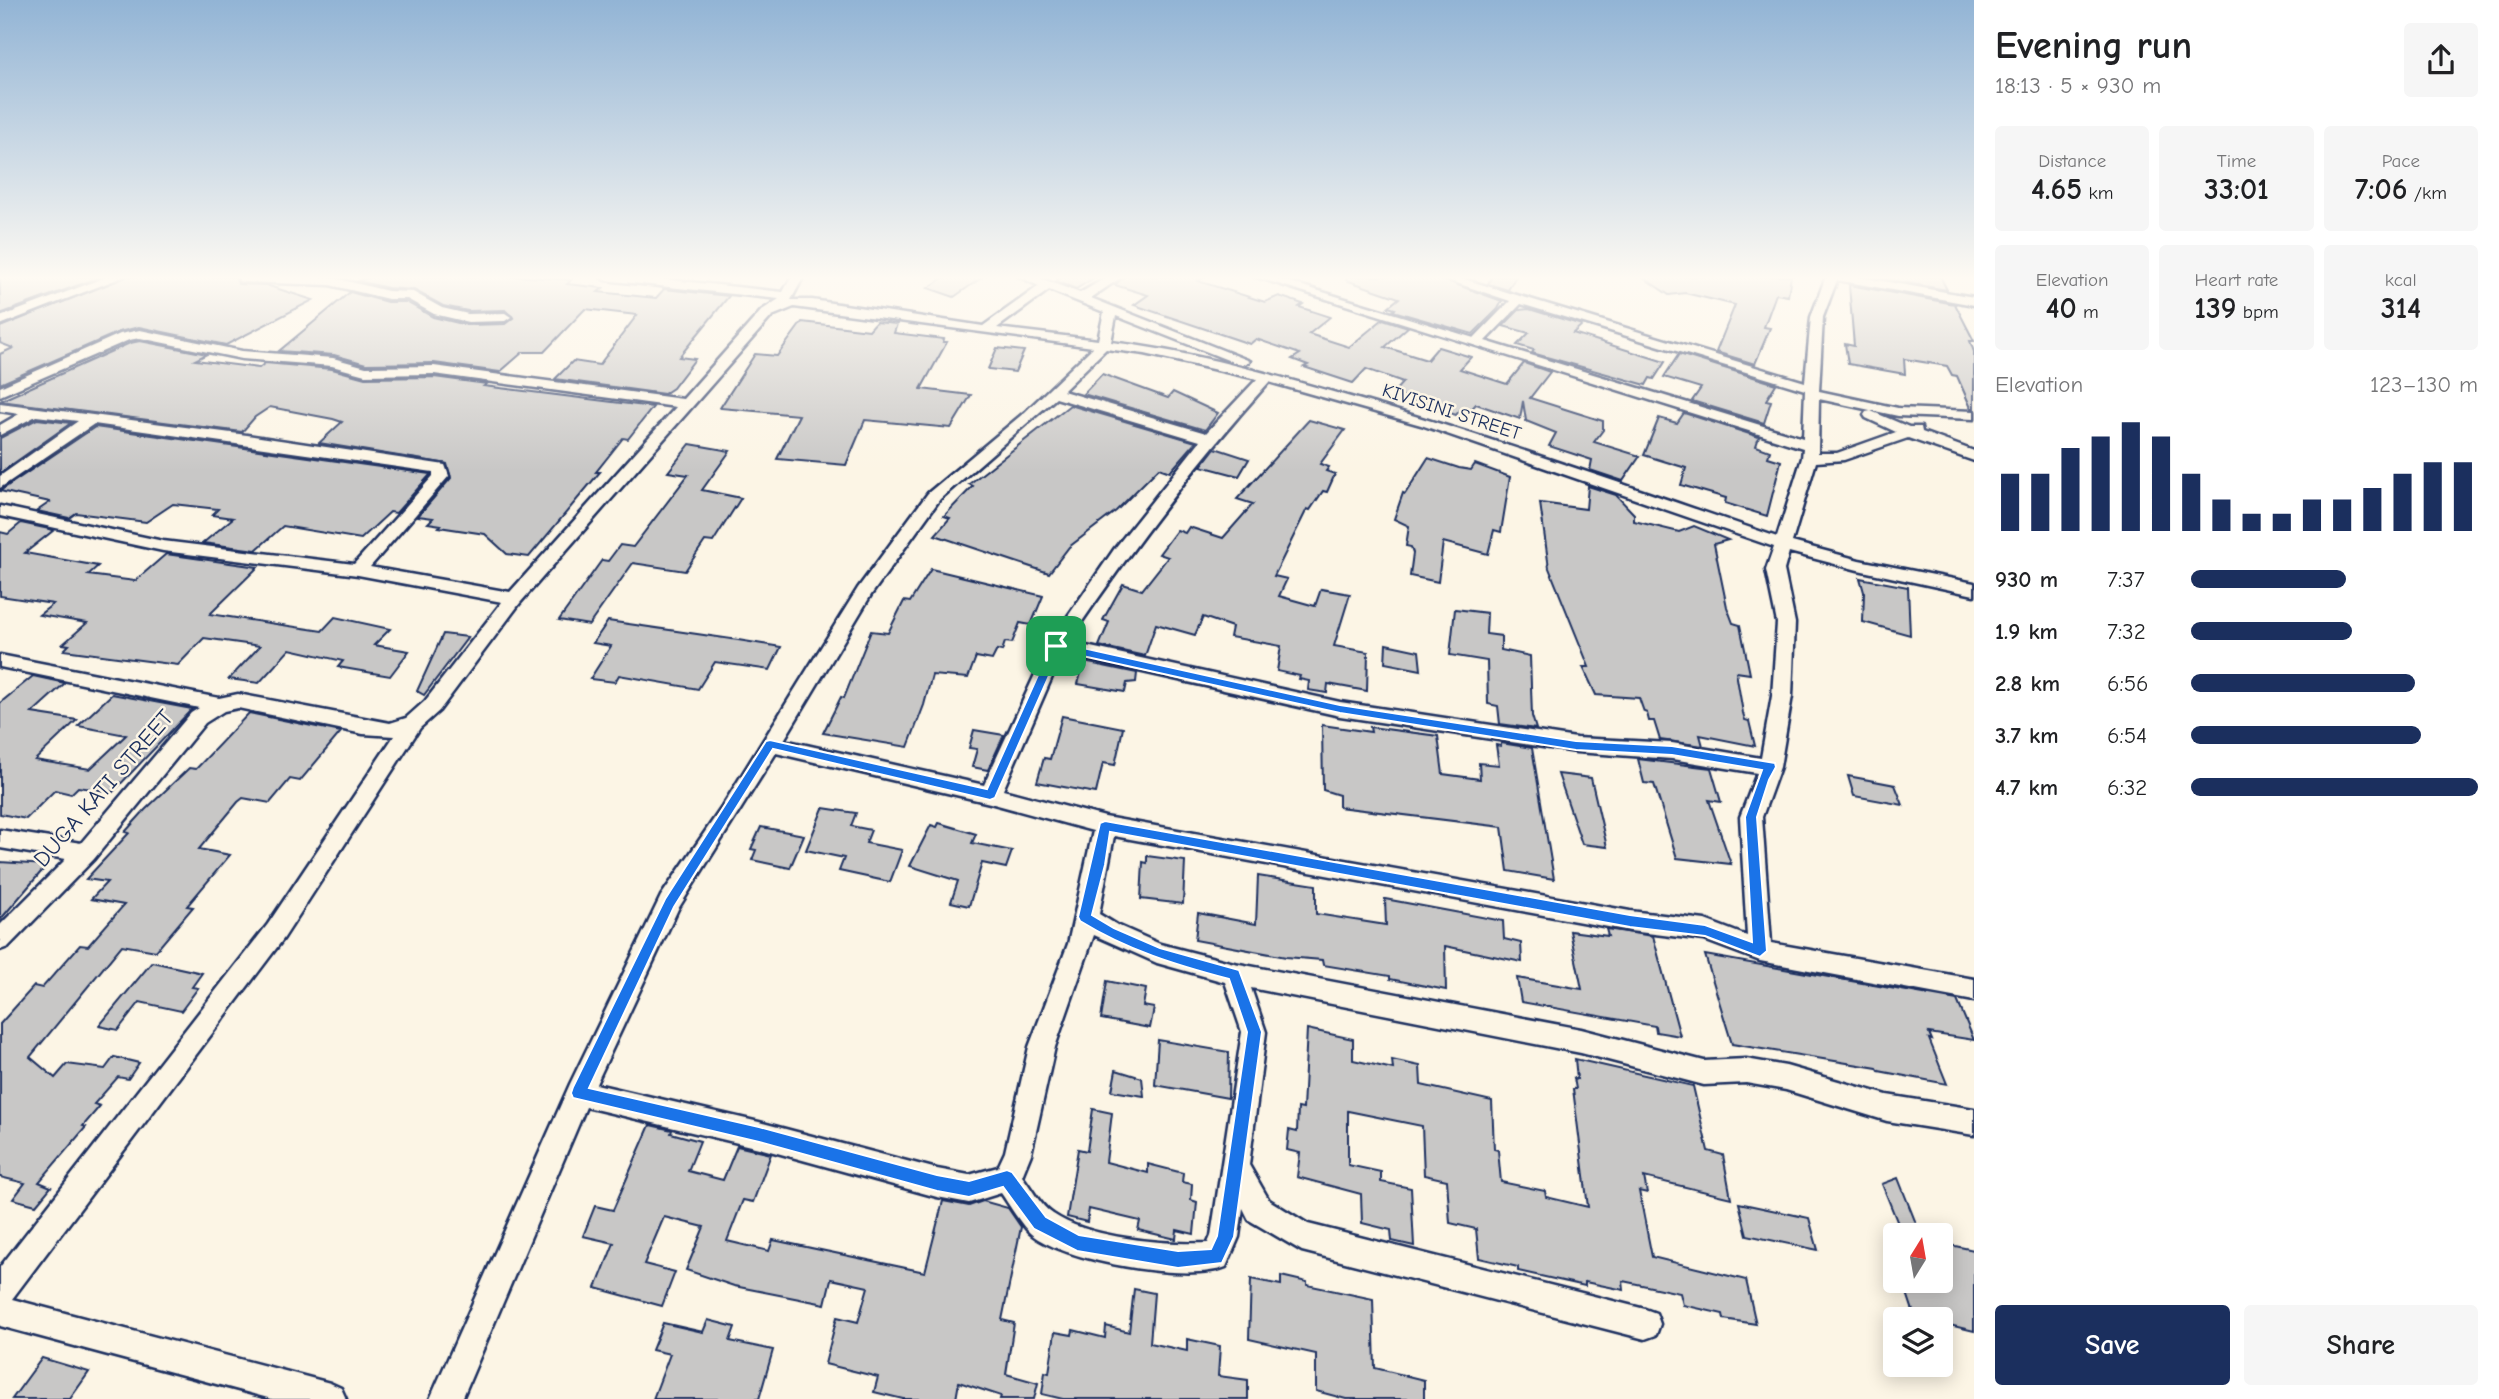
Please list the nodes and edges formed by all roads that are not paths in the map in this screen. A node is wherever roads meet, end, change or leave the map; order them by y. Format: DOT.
graph roads {
  1 [pos="115,341"];
  2 [pos="175,341"];
  3 [pos="742,341"];
  4 [pos="1081,341"];
  5 [pos="1190,341"];
  6 [pos="1470,341"];
  7 [pos="1654,341"];
  8 [pos="1815,341"];
  9 [pos="1476,343"];
  10 [pos="1104,344"];
  11 [pos="1266,377"];
  12 [pos="1812,391"];
  13 [pos="1053,392"];
  14 [pos="0,393"];
  15 [pos="1356,401"];
  16 [pos="1843,401"];
  17 [pos="686,404"];
  18 [pos="0,407"];
  19 [pos="32,412"];
  20 [pos="1974,415"];
  21 [pos="1936,416"];
  22 [pos="90,420"];
  23 [pos="0,431"];
  24 [pos="1909,433"];
  25 [pos="1209,439"];
  26 [pos="1811,452"];
  27 [pos="1974,456"];
  28 [pos="0,484"];
  29 [pos="0,511"];
  30 [pos="1781,544"];
  31 [pos="358,570"];
  32 [pos="1974,589"];
  33 [pos="514,599"];
  34 [pos="1056,646"];
  35 [pos="0,661"];
  36 [pos="219,705"];
  37 [pos="412,723"];
  38 [pos="770,744"];
  39 [pos="1770,767"];
  40 [pos="990,795"];
  41 [pos="1105,826"];
  42 [pos="0,839"];
  43 [pos="86,853"];
  44 [pos="1085,917"];
  45 [pos="0,940"];
  46 [pos="1760,951"];
  47 [pos="1234,974"];
  48 [pos="1974,990"];
  49 [pos="579,1093"];
  50 [pos="1974,1122"];
  51 [pos="1234,1165"];
  52 [pos="1007,1178"];
  53 [pos="0,1291"];
  54 [pos="0,1311"];
  55 [pos="1645,1324"];
  56 [pos="330,1399"];
  57 [pos="446,1399"];
  1 -- 14 [label="street"];
  2 -- 17 [label="street"];
  3 -- 17 [label="street"];
  4 -- 10 [label="street, KIVISINI STREET"];
  5 -- 15 [label="street"];
  6 -- 9 [label="street"];
  7 -- 12 [label="street"];
  8 -- 12 [label="street"];
  9 -- 26 [label="street"];
  10 -- 11 [label="street, KIVISINI STREET"];
  10 -- 13 [label="street"];
  11 -- 15 [label="street, KIVISINI STREET"];
  11 -- 25 [label="street"];
  12 -- 16 [label="street"];
  12 -- 26 [label="street"];
  13 -- 25 [label="street"];
  13 -- 38 [label="street"];
  15 -- 30 [label="street, KIVISINI STREET"];
  16 -- 21 [label="street"];
  16 -- 24 [label="street"];
  17 -- 33 [label="street"];
  18 -- 19 [label="street"];
  19 -- 22 [label="street"];
  19 -- 23 [label="street"];
  20 -- 21 [label="street"];
  21 -- 24 [label="street"];
  22 -- 28 [label="street"];
  22 -- 31 [label="street"];
  24 -- 26 [label="street"];
  24 -- 27 [label="street"];
  25 -- 34 [label="street"];
  26 -- 30 [label="street"];
  29 -- 31 [label="street"];
  30 -- 32 [label="street, KIVISINI STREET"];
  30 -- 39 [label="street"];
  31 -- 33 [label="street"];
  33 -- 37 [label="street"];
  34 -- 39 [label="street"];
  34 -- 40 [label="street"];
  35 -- 36 [label="street"];
  36 -- 37 [label="street"];
  36 -- 43 [label="street, DUGA KATI STREET"];
  37 -- 53 [label="street"];
  38 -- 40 [label="street"];
  38 -- 49 [label="street"];
  39 -- 46 [label="street"];
  40 -- 41 [label="street"];
  41 -- 44 [label="street"];
  41 -- 46 [label="street"];
  42 -- 43 [label="street"];
  43 -- 45 [label="street, DUGA KATI STREET"];
  44 -- 47 [label="street"];
  44 -- 52 [label="street"];
  46 -- 48 [label="street"];
  47 -- 50 [label="street"];
  47 -- 51 [label="street"];
  49 -- 52 [label="street"];
  49 -- 57 [label="street"];
  51 -- 52 [label="street"];
  51 -- 55 [label="street"];
  54 -- 56 [label="street"];
}
